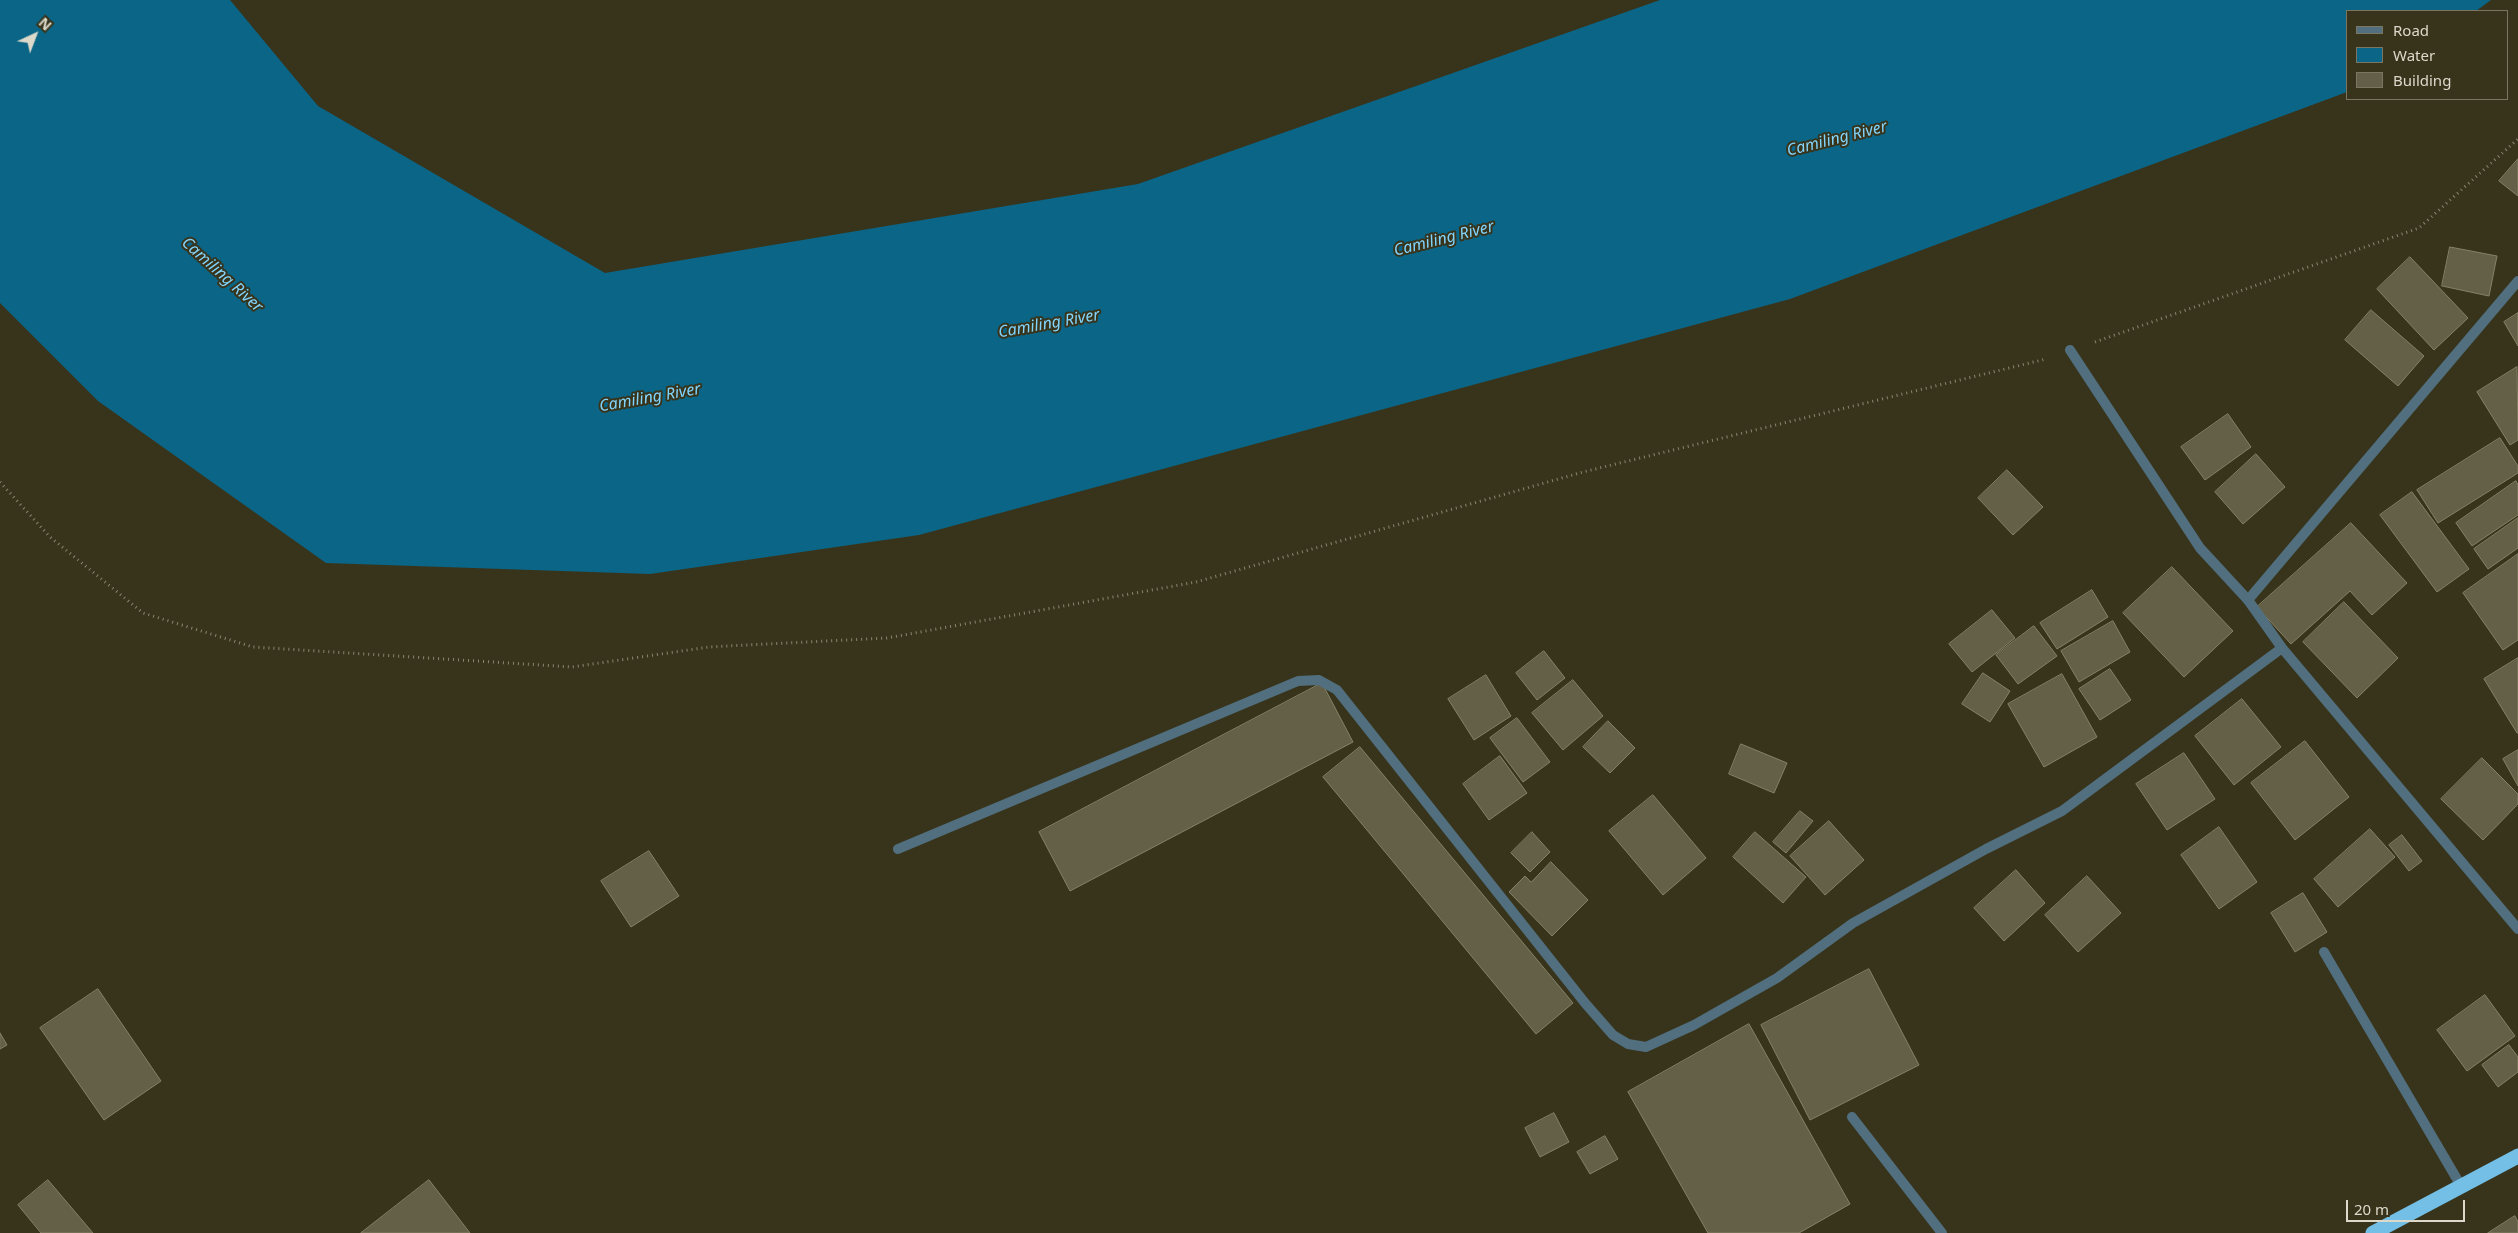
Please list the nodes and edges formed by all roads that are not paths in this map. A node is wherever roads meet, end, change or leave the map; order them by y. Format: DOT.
graph roads {
  1 [pos="2518,281"];
  2 [pos="2070,350"];
  3 [pos="2248,600"];
  4 [pos="2282,648"];
  5 [pos="898,849"];
  6 [pos="2518,929"];
  7 [pos="2324,952"];
  8 [pos="1852,1117"];
  9 [pos="2518,1156"];
  10 [pos="2461,1186"];
  11 [pos="1942,1233"];
  12 [pos="2372,1233"];
  1 -- 3 [label="street"];
  2 -- 3 [label="street"];
  3 -- 4 [label="street"];
  4 -- 5 [label="street"];
  4 -- 6 [label="street"];
  7 -- 10 [label="street"];
  8 -- 11 [label="street"];
  9 -- 10 [label="highway"];
  10 -- 12 [label="highway"];
}
